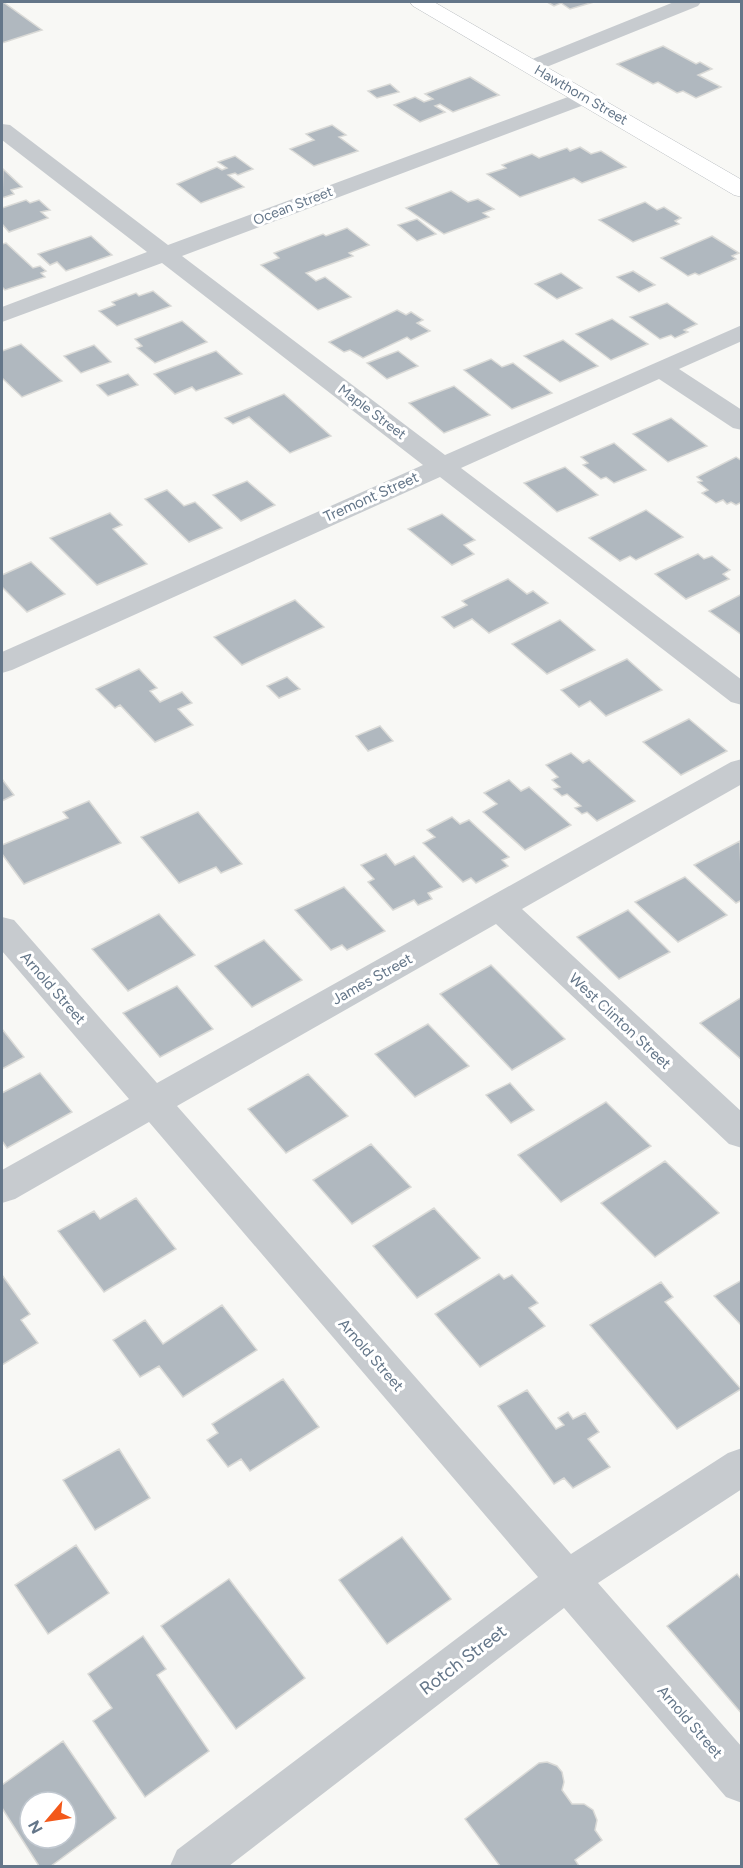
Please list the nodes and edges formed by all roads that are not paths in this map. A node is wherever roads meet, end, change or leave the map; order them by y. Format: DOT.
graph roads {
  1 [pos="420,2"];
  2 [pos="691,2"];
  3 [pos="532,66"];
  4 [pos="584,97"];
  5 [pos="2,130"];
  6 [pos="741,190"];
  7 [pos="165,254"];
  8 [pos="2,315"];
  9 [pos="741,332"];
  10 [pos="660,368"];
  11 [pos="741,422"];
  12 [pos="442,465"];
  13 [pos="2,663"];
  14 [pos="741,695"];
  15 [pos="741,770"];
  16 [pos="499,907"];
  17 [pos="2,929"];
  18 [pos="152,1103"];
  19 [pos="741,1134"];
  20 [pos="2,1188"];
  21 [pos="741,1466"];
  22 [pos="567,1580"];
  23 [pos="741,1781"];
  24 [pos="193,1866"];
  1 -- 3 [label="main road, Hawthorn Street"];
  2 -- 3 [label="street"];
  3 -- 4 [label="main road, Hawthorn Street"];
  4 -- 6 [label="main road, Hawthorn Street"];
  4 -- 7 [label="street, Ocean Street"];
  5 -- 7 [label="street, Maple Street"];
  7 -- 8 [label="street, Ocean Street"];
  7 -- 12 [label="street, Maple Street"];
  9 -- 10 [label="street, Tremont Street"];
  10 -- 11 [label="street"];
  10 -- 12 [label="street, Tremont Street"];
  12 -- 13 [label="street, Tremont Street"];
  12 -- 14 [label="street, Maple Street"];
  15 -- 16 [label="street, James Street"];
  16 -- 18 [label="street, James Street"];
  16 -- 19 [label="street, West Clinton Street"];
  17 -- 18 [label="street, Arnold Street"];
  18 -- 20 [label="street, James Street"];
  18 -- 22 [label="street, Arnold Street"];
  21 -- 22 [label="street, Rotch Street"];
  22 -- 23 [label="street, Arnold Street"];
  22 -- 24 [label="street, Rotch Street"];
}
